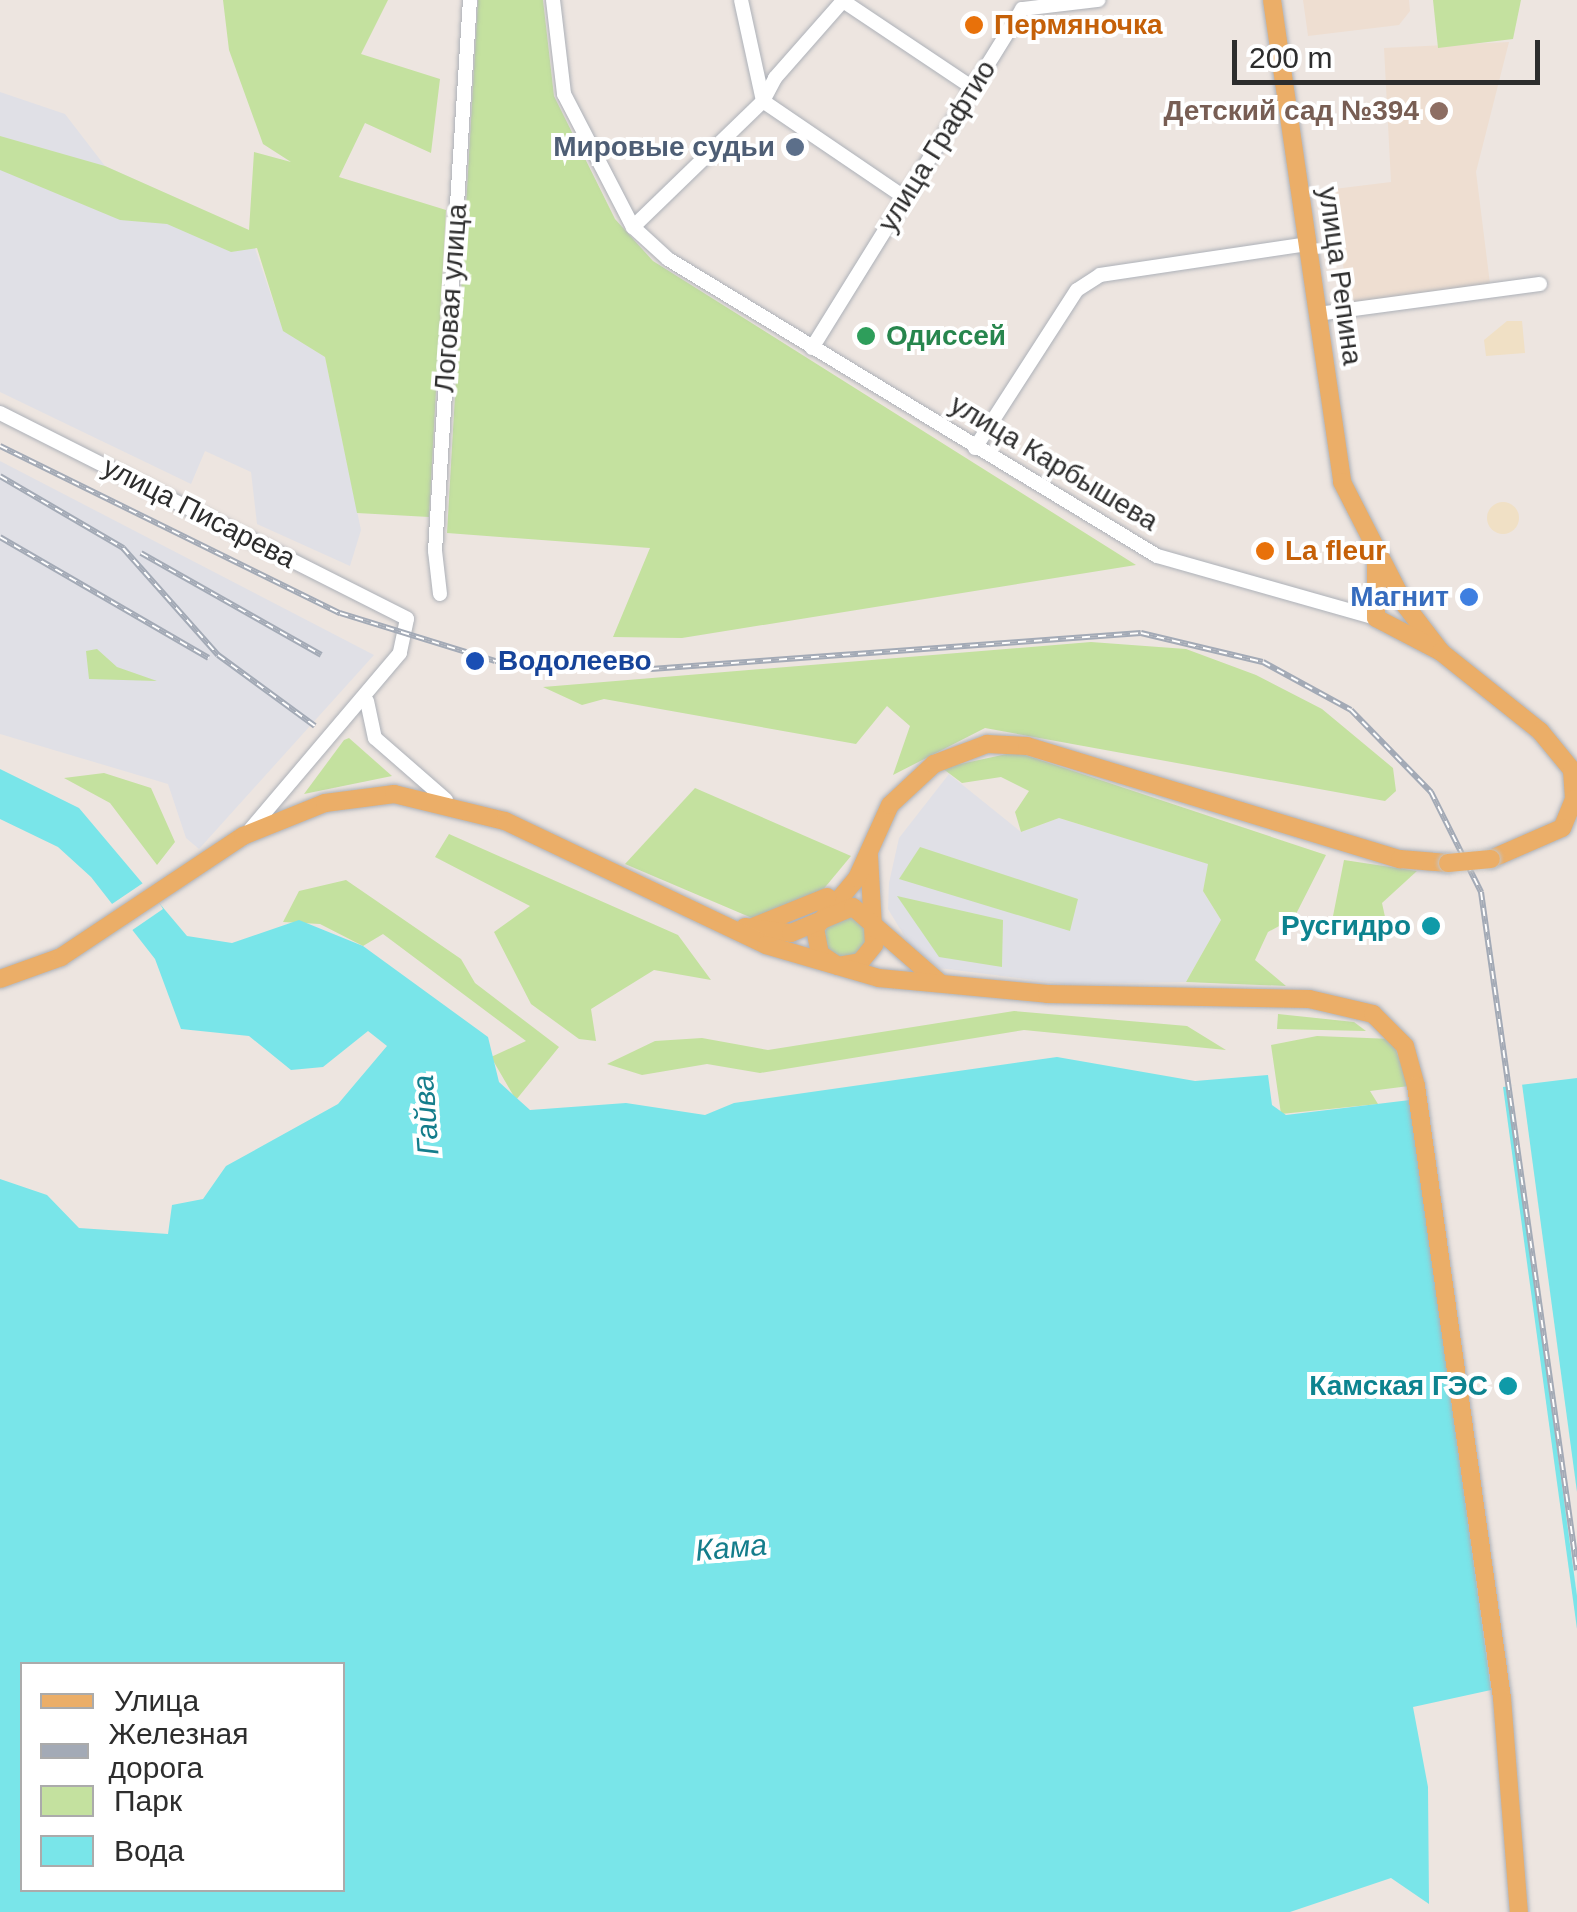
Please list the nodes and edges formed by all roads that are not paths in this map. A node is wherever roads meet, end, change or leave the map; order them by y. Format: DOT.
graph roads {
  1 [pos="470,0"];
  2 [pos="553,0"];
  3 [pos="741,0"];
  4 [pos="1098,0"];
  5 [pos="1272,0"];
  6 [pos="1019,4"];
  7 [pos="973,88"];
  8 [pos="764,101"];
  9 [pos="904,197"];
  10 [pos="633,227"];
  11 [pos="1307,244"];
  12 [pos="1540,284"];
  13 [pos="1318,314"];
  14 [pos="812,348"];
  15 [pos="0,413"];
  16 [pos="975,448"];
  17 [pos="1375,553"];
  18 [pos="1373,590"];
  19 [pos="440,594"];
  20 [pos="1404,605"];
  21 [pos="1350,608"];
  22 [pos="1376,618"];
  23 [pos="1394,626"];
  24 [pos="1440,652"];
  25 [pos="368,695"];
  26 [pos="446,800"];
  27 [pos="243,836"];
  28 [pos="870,856"];
  29 [pos="824,914"];
  30 [pos="720,920"];
  31 [pos="874,928"];
  32 [pos="838,966"];
  33 [pos="0,979"];
  34 [pos="952,988"];
  35 [pos="1519,1912"];
  1 -- 19 [label="street, Логовая улица"];
  2 -- 10 [label="street, улица Карбышева"];
  3 -- 8 [label="street"];
  4 -- 6 [label="street, улица Графтио"];
  5 -- 11 [label="main road, улица Репина"];
  6 -- 7 [label="street, улица Графтио"];
  7 -- 8 [label="street"];
  7 -- 9 [label="street, улица Графтио"];
  8 -- 9 [label="street"];
  8 -- 10 [label="street"];
  9 -- 14 [label="street, улица Графтио"];
  10 -- 14 [label="street, улица Карбышева"];
  11 -- 13 [label="main road, улица Репина"];
  11 -- 16 [label="street"];
  12 -- 13 [label="street"];
  13 -- 17 [label="main road, улица Репина"];
  14 -- 16 [label="street, улица Карбышева"];
  15 -- 25 [label="street, улица Писарева"];
  16 -- 21 [label="street, улица Карбышева"];
  17 -- 18 [label="main road"];
  17 -- 20 [label="main road, улица Репина"];
  18 -- 21 [label="street"];
  18 -- 22 [label="main road"];
  20 -- 23 [label="main road"];
  20 -- 24 [label="main road, улица Репина"];
  21 -- 22 [label="street, улица Карбышева"];
  22 -- 23 [label="main road, улица Карбышева"];
  23 -- 24 [label="main road, улица Карбышева"];
  24 -- 28 [label="main road, улица Карбышева, bridge"];
  25 -- 26 [label="street"];
  25 -- 27 [label="street"];
  26 -- 27 [label="main road"];
  26 -- 30 [label="main road"];
  27 -- 33 [label="main road"];
  28 -- 29 [label="main road, улица Карбышева"];
  28 -- 30 [label="main road"];
  28 -- 31 [label="main road, улица Карбышева"];
  29 -- 30 [label="main road"];
  29 -- 31 [label="main road"];
  29 -- 32 [label="main road"];
  30 -- 32 [label="main road"];
  31 -- 32 [label="main road"];
  31 -- 34 [label="main road"];
  32 -- 34 [label="main road"];
  34 -- 35 [label="main road"];
}
